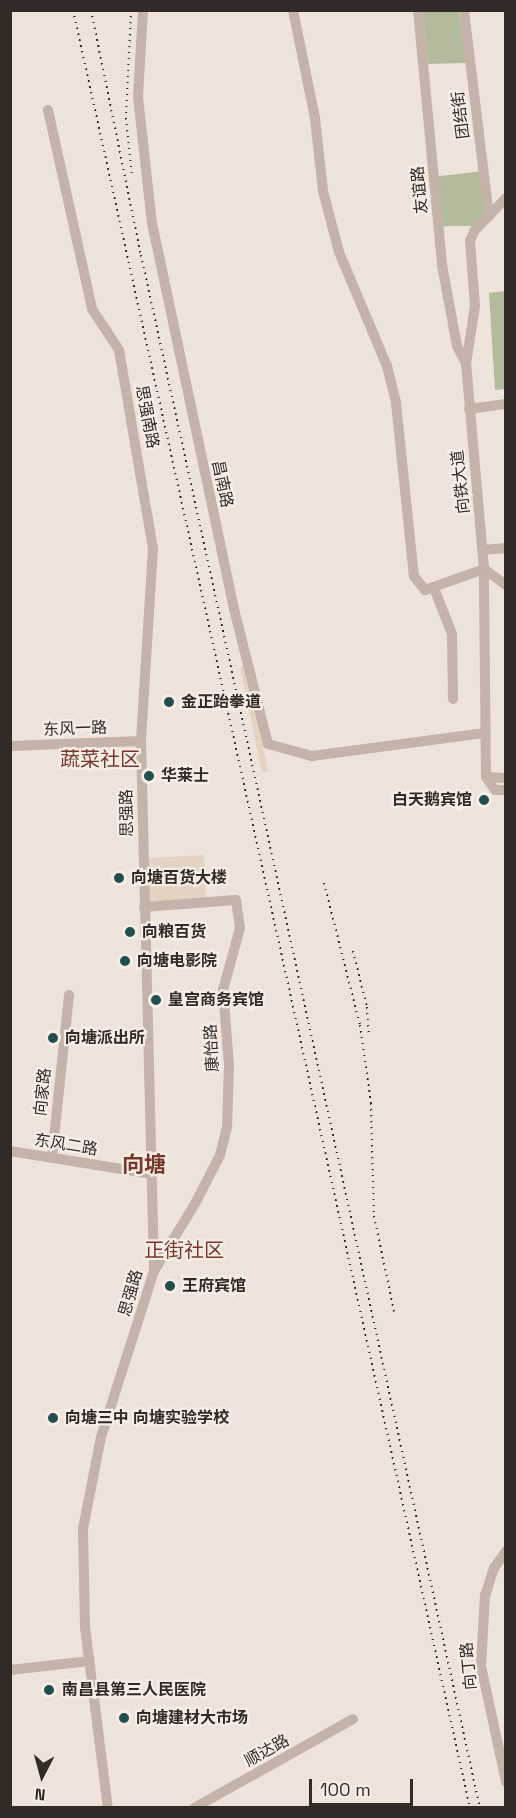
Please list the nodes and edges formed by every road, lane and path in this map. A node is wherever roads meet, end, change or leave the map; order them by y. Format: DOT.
graph roads {
  1 [pos="143,10"];
  2 [pos="292,10"];
  3 [pos="418,10"];
  4 [pos="464,10"];
  5 [pos="48,110"];
  6 [pos="506,198"];
  7 [pos="489,216"];
  8 [pos="466,364"];
  9 [pos="506,404"];
  10 [pos="469,409"];
  11 [pos="506,548"];
  12 [pos="483,550"];
  13 [pos="484,568"];
  14 [pos="506,585"];
  15 [pos="434,588"];
  16 [pos="453,699"];
  17 [pos="485,733"];
  18 [pos="141,741"];
  19 [pos="10,746"];
  20 [pos="486,777"];
  21 [pos="506,778"];
  22 [pos="506,790"];
  23 [pos="144,907"];
  24 [pos="69,995"];
  25 [pos="10,1151"];
  26 [pos="51,1157"];
  27 [pos="152,1174"];
  28 [pos="154,1271"];
  29 [pos="506,1551"];
  30 [pos="494,1568"];
  31 [pos="506,1575"];
  32 [pos="89,1661"];
  33 [pos="10,1670"];
  34 [pos="353,1719"];
  35 [pos="506,1782"];
  36 [pos="108,1808"];
  37 [pos="194,1808"];
  1 -- 17 [label="street, 昌南路"];
  2 -- 15 [label="street"];
  3 -- 8 [label="street, 友谊路"];
  4 -- 7 [label="street, 团结街"];
  5 -- 18 [label="street, 思强南路"];
  6 -- 7 [label="street, 向铁大道"];
  7 -- 8 [label="street, 向铁大道"];
  8 -- 10 [label="street, 向铁大道"];
  9 -- 10 [label="street"];
  10 -- 12 [label="street, 向铁大道"];
  11 -- 12 [label="street"];
  12 -- 13 [label="street, 向铁大道"];
  13 -- 14 [label="street"];
  13 -- 15 [label="street"];
  13 -- 17 [label="street, 向铁大道"];
  15 -- 16 [label="street"];
  17 -- 20 [label="street, 向铁大道"];
  18 -- 19 [label="street, 东风一路"];
  18 -- 23 [label="street, 思强路"];
  20 -- 21 [label="street"];
  20 -- 22 [label="street"];
  23 -- 27 [label="street, 思强路"];
  23 -- 28 [label="street, 康怡路"];
  24 -- 26 [label="street, 向家路"];
  25 -- 26 [label="street, 东风二路"];
  26 -- 27 [label="street, 东风二路"];
  27 -- 28 [label="street, 思强路"];
  28 -- 32 [label="street, 思强路"];
  29 -- 30 [label="street, 向丁路"];
  30 -- 31 [label="street"];
  30 -- 35 [label="street, 向丁路"];
  32 -- 33 [label="street"];
  32 -- 36 [label="street, 思强路"];
  34 -- 37 [label="street, 顺达路"];
}
